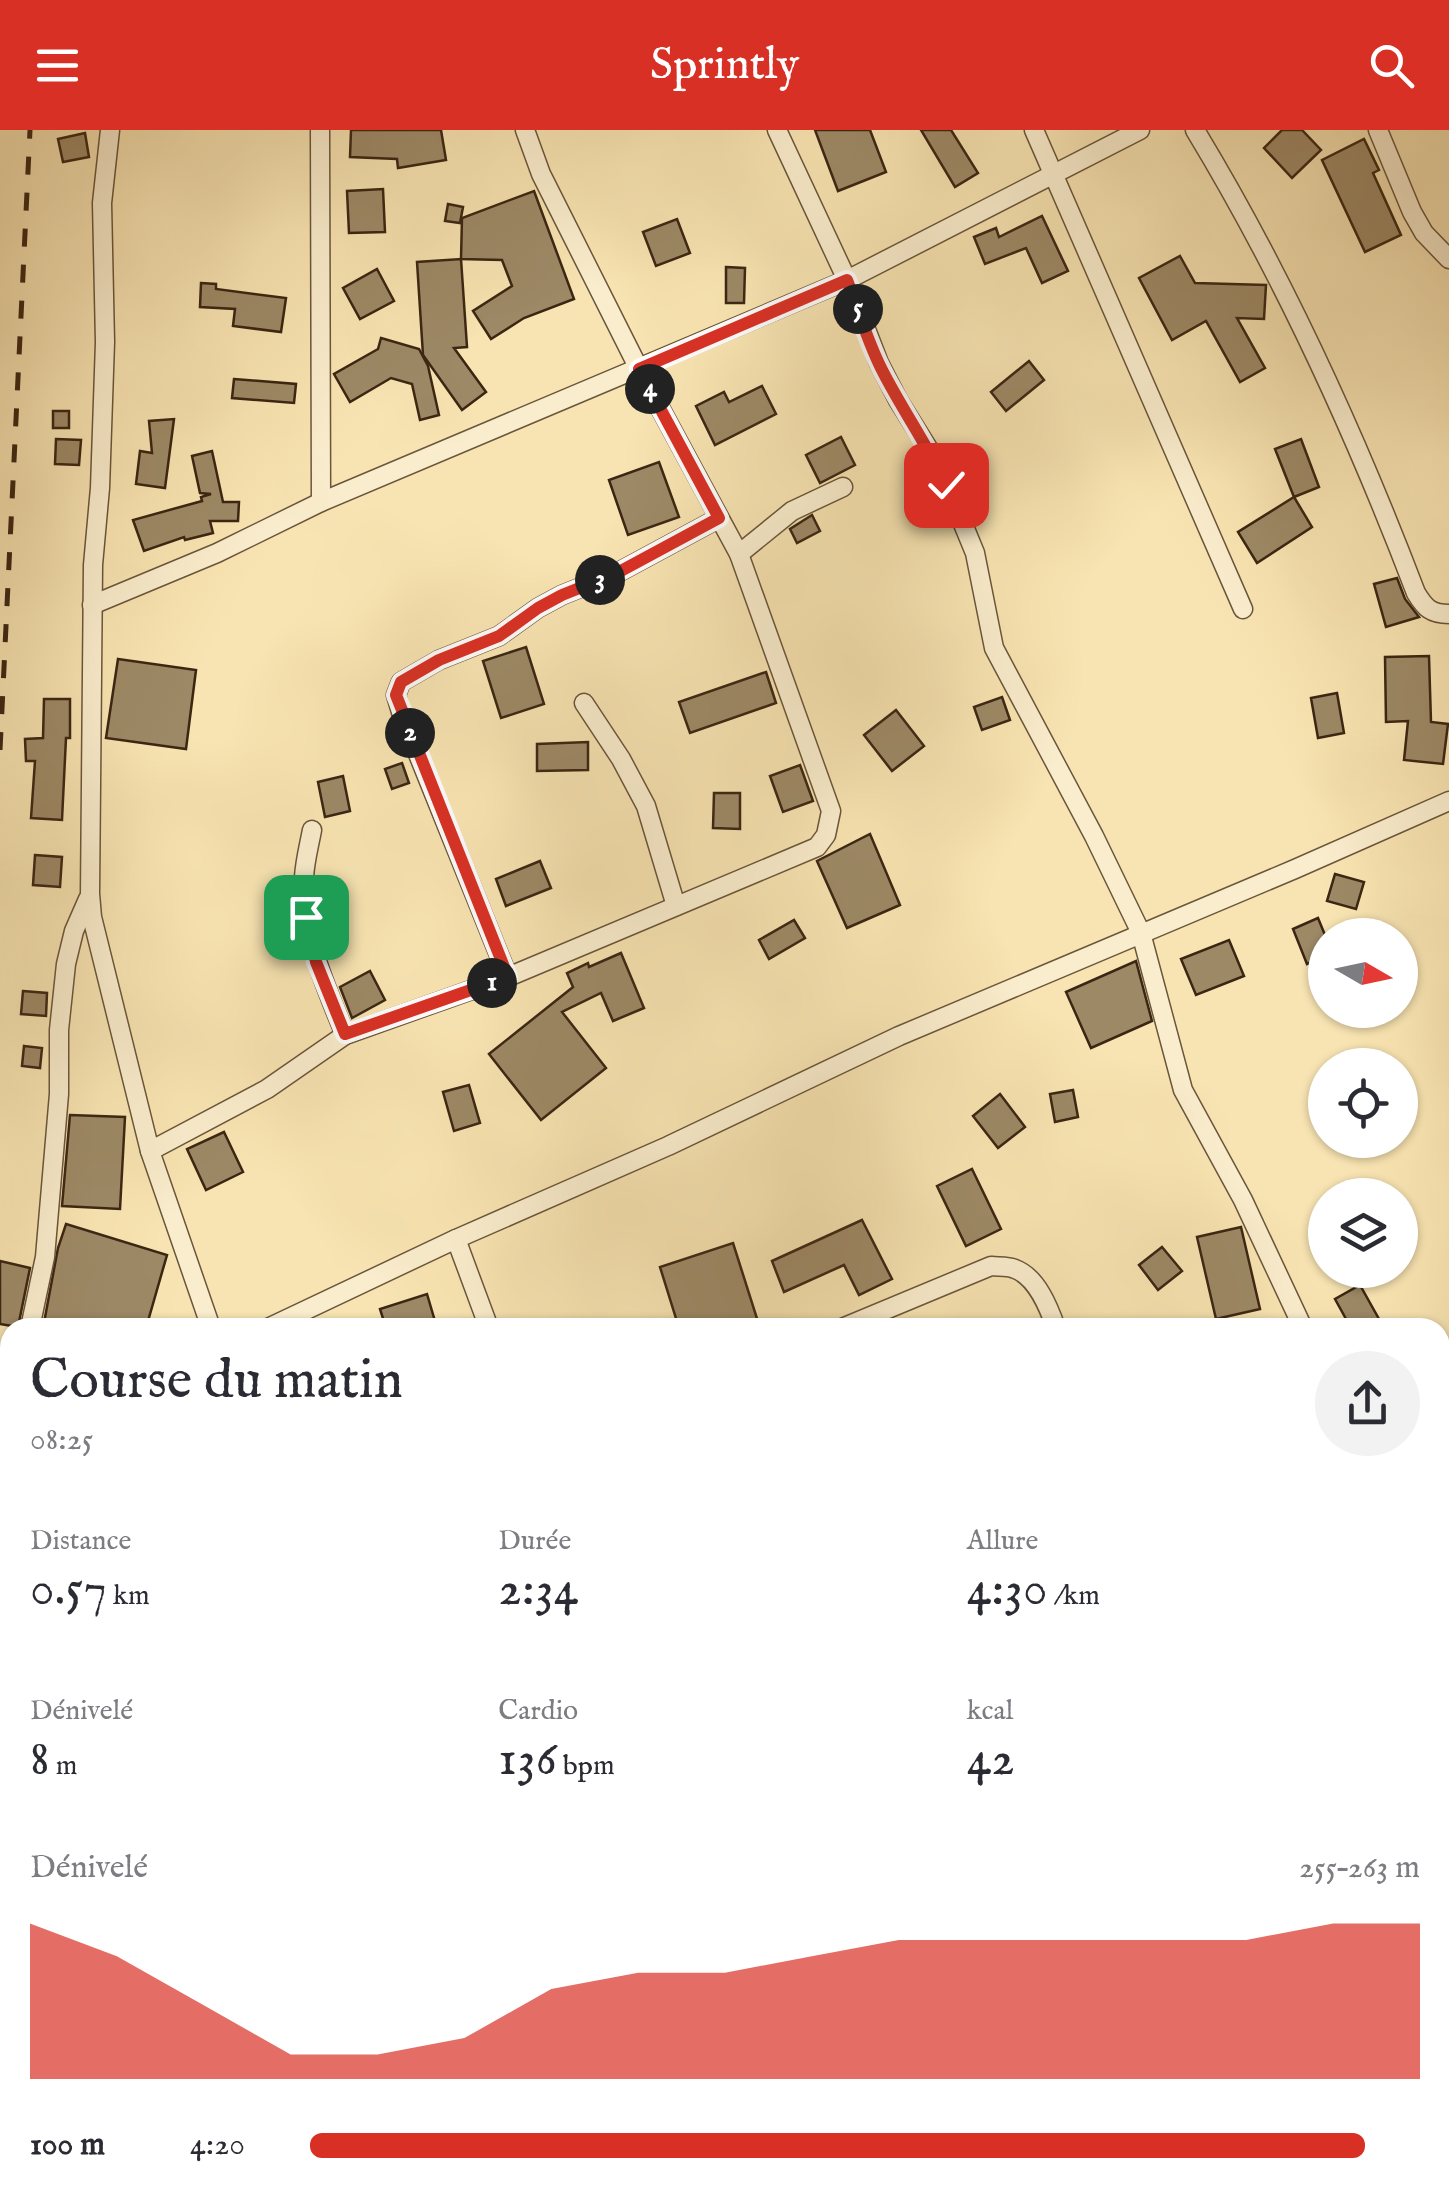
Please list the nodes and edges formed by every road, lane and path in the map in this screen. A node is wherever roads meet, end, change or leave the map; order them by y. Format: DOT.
graph roads {
  1 [pos="110,130"];
  2 [pos="320,130"];
  3 [pos="525,130"];
  4 [pos="777,130"];
  5 [pos="1034,130"];
  6 [pos="1140,130"];
  7 [pos="1195,130"];
  8 [pos="1378,130"];
  9 [pos="1054,174"];
  10 [pos="1449,258"];
  11 [pos="847,280"];
  12 [pos="639,369"];
  13 [pos="843,486"];
  14 [pos="321,502"];
  15 [pos="719,518"];
  16 [pos="739,554"];
  17 [pos="92,605"];
  18 [pos="1243,609"];
  19 [pos="1449,614"];
  20 [pos="584,703"];
  21 [pos="1449,801"];
  22 [pos="312,830"];
  23 [pos="90,894"];
  24 [pos="676,906"];
  25 [pos="1142,933"];
  26 [pos="508,977"];
  27 [pos="345,1034"];
  28 [pos="150,1151"];
  29 [pos="456,1239"];
  30 [pos="32,1318"];
  31 [pos="208,1318"];
  32 [pos="289,1318"];
  33 [pos="485,1318"];
  34 [pos="876,1318"];
  35 [pos="1052,1318"];
  36 [pos="1297,1318"];
  1 -- 17 [label="street"];
  2 -- 14 [label="street"];
  3 -- 12 [label="street"];
  4 -- 11 [label="street"];
  5 -- 9 [label="street"];
  6 -- 9 [label="street"];
  7 -- 19 [label="street"];
  8 -- 10 [label="street"];
  9 -- 11 [label="street"];
  9 -- 18 [label="street"];
  11 -- 12 [label="street"];
  11 -- 25 [label="street"];
  12 -- 14 [label="street"];
  12 -- 15 [label="street"];
  13 -- 16 [label="street"];
  14 -- 17 [label="street"];
  15 -- 16 [label="street"];
  15 -- 26 [label="street"];
  16 -- 24 [label="street"];
  17 -- 23 [label="street"];
  20 -- 24 [label="street"];
  21 -- 25 [label="street"];
  22 -- 27 [label="street"];
  23 -- 28 [label="street"];
  23 -- 30 [label="street"];
  24 -- 26 [label="street"];
  25 -- 29 [label="street"];
  25 -- 36 [label="street"];
  26 -- 27 [label="street"];
  27 -- 28 [label="street"];
  28 -- 31 [label="street"];
  29 -- 32 [label="street"];
  29 -- 33 [label="street"];
  34 -- 35 [label="street"];
}
